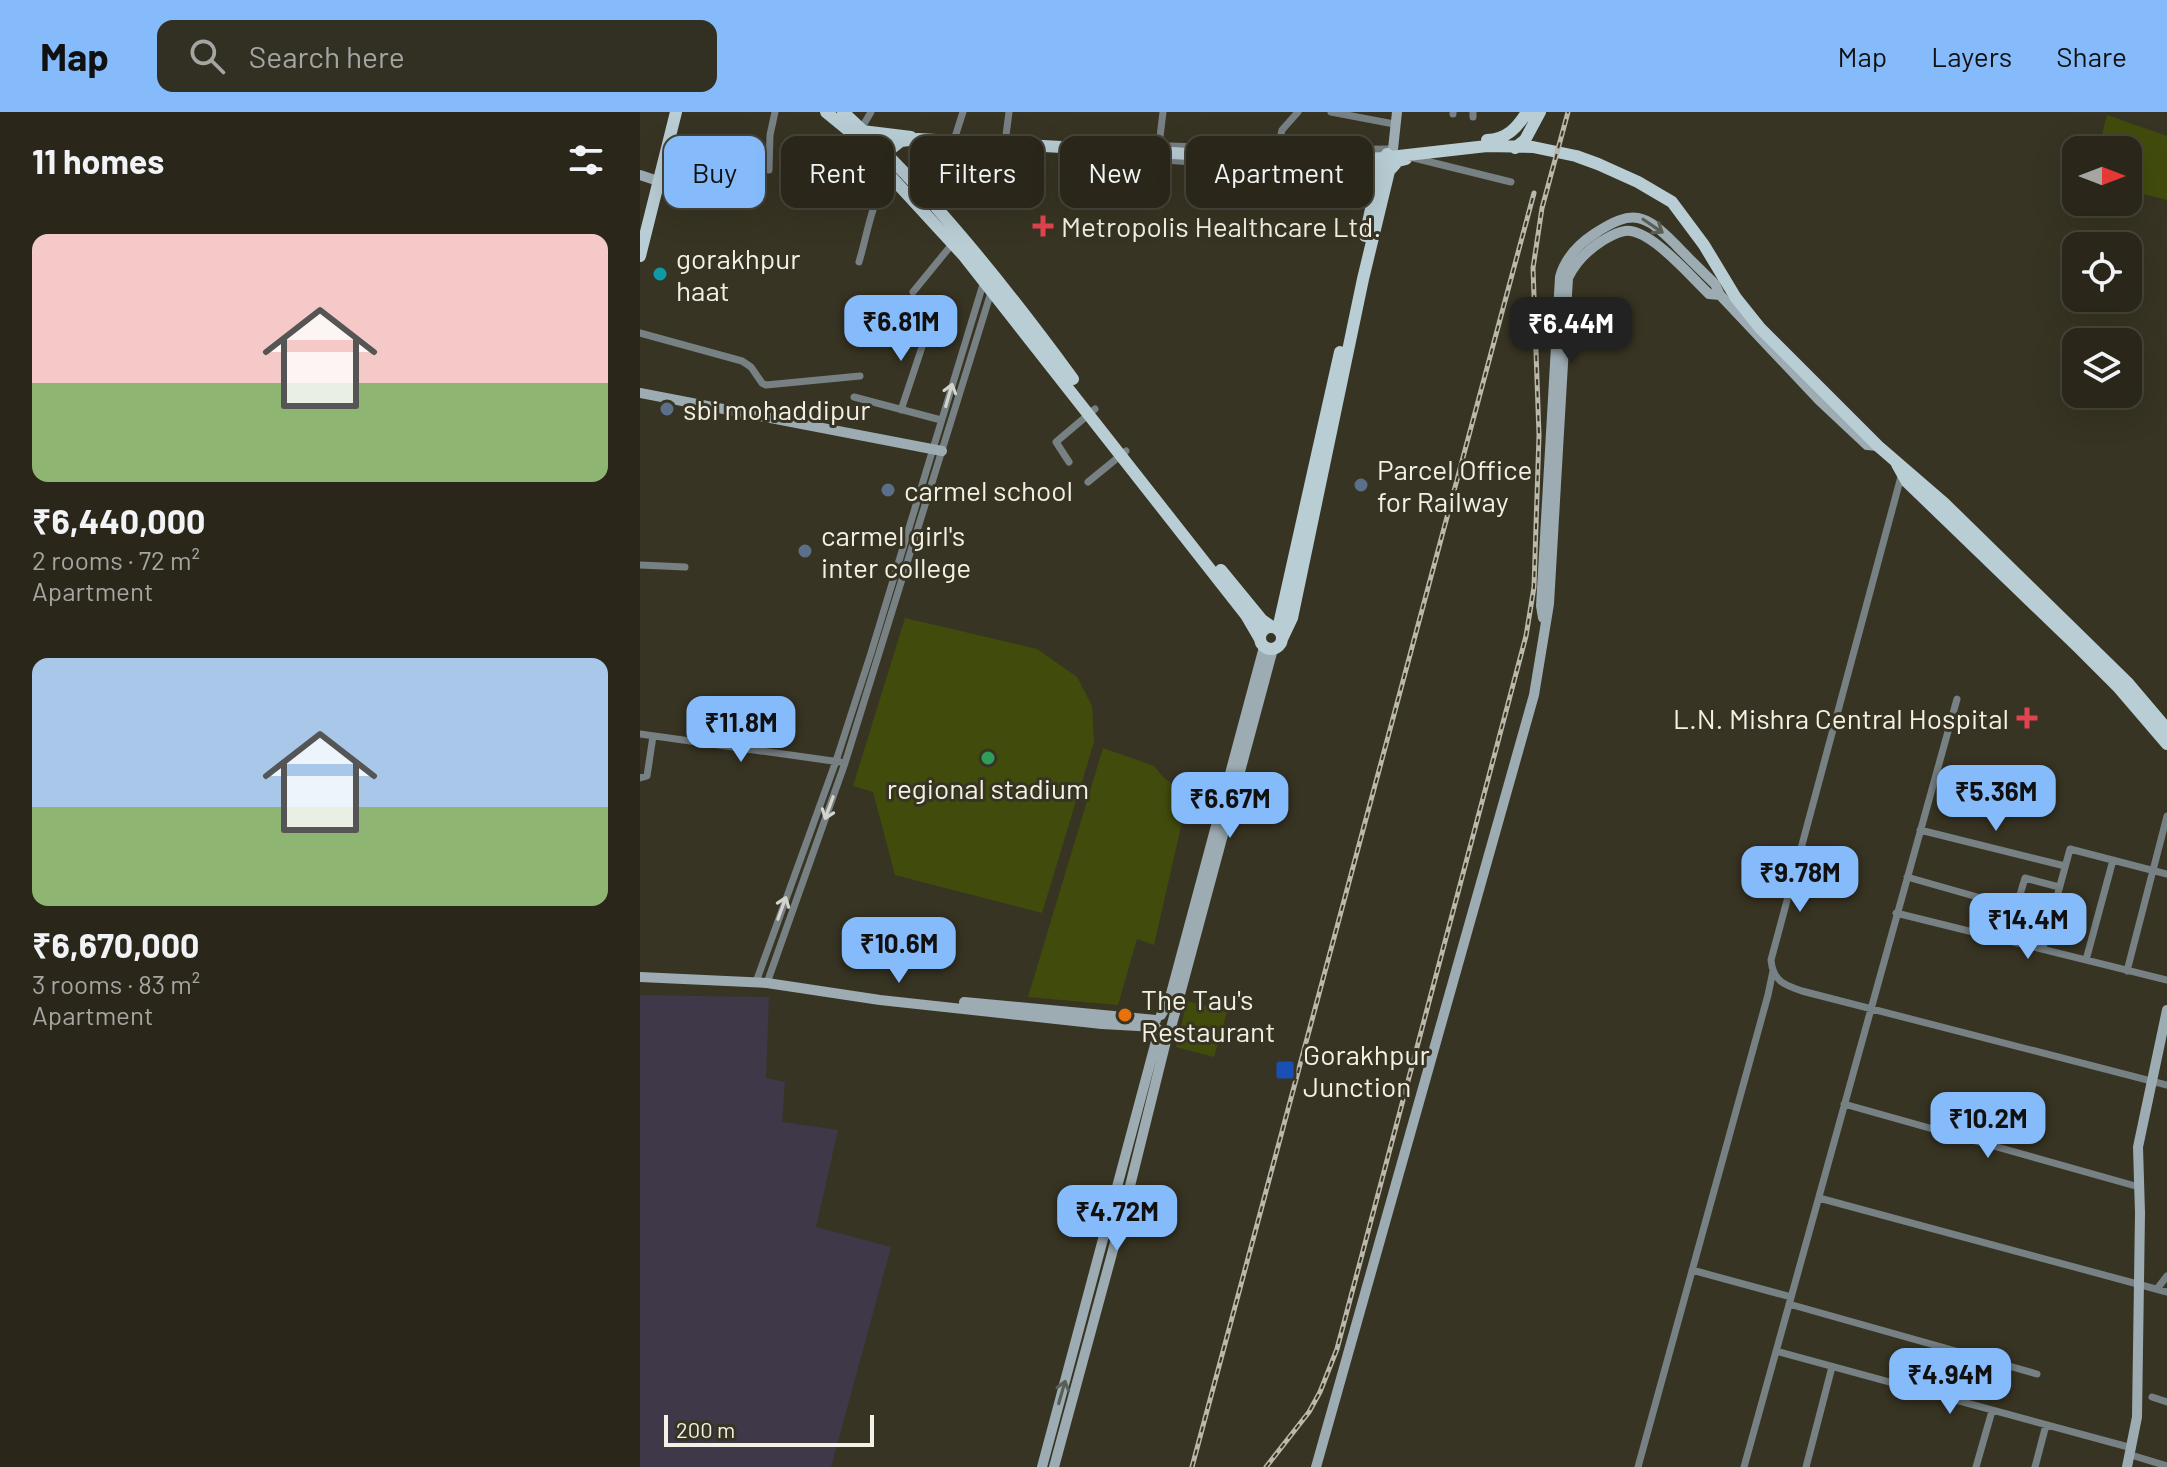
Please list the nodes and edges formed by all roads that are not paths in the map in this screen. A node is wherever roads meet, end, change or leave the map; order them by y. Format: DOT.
graph roads {
  1 [pos="669,112"];
  2 [pos="676,112"];
  3 [pos="775,112"];
  4 [pos="826,112"];
  5 [pos="843,112"];
  6 [pos="871,112"];
  7 [pos="963,112"];
  8 [pos="1009,112"];
  9 [pos="1163,112"];
  10 [pos="1298,112"];
  11 [pos="1331,112"];
  12 [pos="1397,112"];
  13 [pos="1527,112"];
  14 [pos="1540,112"];
  15 [pos="1375,116"];
  16 [pos="1394,124"];
  17 [pos="857,130"];
  18 [pos="862,136"];
  19 [pos="910,136"];
  20 [pos="955,136"];
  21 [pos="1006,136"];
  22 [pos="1160,136"];
  23 [pos="1280,136"];
  24 [pos="1373,149"];
  25 [pos="1392,149"];
  26 [pos="1170,153"];
  27 [pos="1414,158"];
  28 [pos="1373,164"];
  29 [pos="1381,164"];
  30 [pos="769,170"];
  31 [pos="894,173"];
  32 [pos="894,181"];
  33 [pos="650,182"];
  34 [pos="1511,182"];
  35 [pos="872,208"];
  36 [pos="640,222"];
  37 [pos="953,243"];
  38 [pos="640,256"];
  39 [pos="859,262"];
  40 [pos="991,281"];
  41 [pos="913,292"];
  42 [pos="929,326"];
  43 [pos="640,333"];
  44 [pos="860,376"];
  45 [pos="640,393"];
  46 [pos="854,397"];
  47 [pos="901,410"];
  48 [pos="1092,412"];
  49 [pos="941,420"];
  50 [pos="1873,441"];
  51 [pos="938,450"];
  52 [pos="1123,454"];
  53 [pos="1069,462"];
  54 [pos="1902,469"];
  55 [pos="1088,482"];
  56 [pos="640,565"];
  57 [pos="685,567"];
  58 [pos="1272,639"];
  59 [pos="1957,699"];
  60 [pos="854,705"];
  61 [pos="863,708"];
  62 [pos="2167,729"];
  63 [pos="640,734"];
  64 [pos="653,736"];
  65 [pos="2167,744"];
  66 [pos="836,761"];
  67 [pos="845,763"];
  68 [pos="640,778"];
  69 [pos="2167,816"];
  70 [pos="1920,830"];
  71 [pos="2113,860"];
  72 [pos="2065,866"];
  73 [pos="2153,870"];
  74 [pos="2167,874"];
  75 [pos="1907,877"];
  76 [pos="2059,887"];
  77 [pos="2016,908"];
  78 [pos="1896,913"];
  79 [pos="2013,942"];
  80 [pos="2043,948"];
  81 [pos="2086,960"];
  82 [pos="640,970"];
  83 [pos="1773,971"];
  84 [pos="2127,971"];
  85 [pos="640,977"];
  86 [pos="762,979"];
  87 [pos="2167,980"];
  88 [pos="1870,1008"];
  89 [pos="2167,1010"];
  90 [pos="1162,1024"];
  91 [pos="2154,1081"];
  92 [pos="2167,1085"];
  93 [pos="1844,1104"];
  94 [pos="2139,1187"];
  95 [pos="1819,1198"];
  96 [pos="1692,1270"];
  97 [pos="2167,1276"];
  98 [pos="2139,1284"];
  99 [pos="2157,1289"];
  100 [pos="2167,1292"];
  101 [pos="1790,1301"];
  102 [pos="1776,1351"];
  103 [pos="1832,1367"];
  104 [pos="2037,1374"];
  105 [pos="2152,1397"];
  106 [pos="2167,1402"];
  107 [pos="1992,1411"];
  108 [pos="2046,1425"];
  109 [pos="2132,1452"];
  110 [pos="2167,1466"];
  111 [pos="1042,1467"];
  112 [pos="1054,1467"];
  113 [pos="1316,1467"];
  114 [pos="1638,1467"];
  115 [pos="1744,1467"];
  116 [pos="1806,1467"];
  117 [pos="1976,1467"];
  118 [pos="2035,1467"];
  119 [pos="2127,1467"];
  1 -- 33 [label="main road"];
  2 -- 33 [label="main road"];
  3 -- 30 [label="street"];
  4 -- 17 [label="main road"];
  5 -- 17 [label="main road"];
  6 -- 17 [label="street"];
  7 -- 20 [label="street"];
  8 -- 21 [label="street"];
  9 -- 22 [label="street"];
  10 -- 23 [label="street"];
  11 -- 15 [label="street"];
  12 -- 16 [label="street"];
  13 -- 25 [label="main road"];
  14 -- 27 [label="main road"];
  15 -- 16 [label="street"];
  16 -- 25 [label="street"];
  17 -- 18 [label="main road"];
  17 -- 19 [label="main road"];
  24 -- 25 [label="street"];
  25 -- 29 [label="main road"];
  26 -- 50 [label="main road"];
  27 -- 34 [label="street"];
  27 -- 58 [label="main road"];
  28 -- 29 [label="street"];
  29 -- 58 [label="main road"];
  31 -- 40 [label="main road"];
  32 -- 37 [label="main road"];
  33 -- 36 [label="main road"];
  33 -- 38 [label="main road"];
  35 -- 39 [label="street"];
  37 -- 40 [label="main road"];
  37 -- 41 [label="street"];
  40 -- 48 [label="main road"];
  49 -- 40 [label="street, one-way"];
  40 -- 51 [label="street"];
  42 -- 47 [label="street"];
  43 -- 44 [label="street"];
  45 -- 51 [label="street"];
  46 -- 47 [label="street"];
  47 -- 49 [label="street"];
  48 -- 52 [label="main road"];
  48 -- 53 [label="street"];
  49 -- 51 [label="street"];
  50 -- 54 [label="main road"];
  50 -- 113 [label="street"];
  51 -- 60 [label="street"];
  51 -- 61 [label="street"];
  52 -- 55 [label="street"];
  52 -- 58 [label="main road"];
  54 -- 62 [label="main road"];
  54 -- 65 [label="main road"];
  54 -- 83 [label="street"];
  56 -- 57 [label="street"];
  58 -- 90 [label="street"];
  59 -- 70 [label="street"];
  60 -- 61 [label="street"];
  60 -- 66 [label="street"];
  61 -- 67 [label="street"];
  63 -- 64 [label="street"];
  64 -- 66 [label="street"];
  64 -- 68 [label="street"];
  66 -- 67 [label="street"];
  86 -- 66 [label="street, one-way"];
  67 -- 86 [label="street, one-way"];
  69 -- 73 [label="street"];
  70 -- 72 [label="street"];
  70 -- 75 [label="street"];
  71 -- 72 [label="street"];
  71 -- 73 [label="street"];
  71 -- 81 [label="street"];
  72 -- 76 [label="street"];
  73 -- 74 [label="street"];
  73 -- 84 [label="street"];
  75 -- 77 [label="street"];
  75 -- 78 [label="street"];
  76 -- 77 [label="street"];
  76 -- 80 [label="street"];
  77 -- 79 [label="street"];
  78 -- 79 [label="street"];
  78 -- 88 [label="street"];
  79 -- 80 [label="street"];
  80 -- 81 [label="street"];
  81 -- 84 [label="street"];
  82 -- 86 [label="street"];
  83 -- 88 [label="street"];
  83 -- 96 [label="street"];
  84 -- 87 [label="street"];
  85 -- 86 [label="street"];
  86 -- 90 [label="street"];
  88 -- 91 [label="street"];
  88 -- 93 [label="street"];
  89 -- 91 [label="street"];
  111 -- 90 [label="street, one-way"];
  90 -- 112 [label="street"];
  91 -- 92 [label="street"];
  91 -- 94 [label="street"];
  93 -- 94 [label="street"];
  93 -- 95 [label="street"];
  94 -- 98 [label="street"];
  95 -- 98 [label="street"];
  95 -- 101 [label="street"];
  96 -- 101 [label="street"];
  96 -- 114 [label="street"];
  97 -- 99 [label="street"];
  98 -- 99 [label="street"];
  98 -- 109 [label="street"];
  99 -- 100 [label="street"];
  101 -- 102 [label="street"];
  101 -- 104 [label="street"];
  102 -- 103 [label="street"];
  102 -- 115 [label="street"];
  103 -- 107 [label="street"];
  103 -- 116 [label="street"];
  105 -- 106 [label="street"];
  107 -- 108 [label="street"];
  107 -- 117 [label="street"];
  108 -- 109 [label="street"];
  108 -- 118 [label="street"];
  109 -- 110 [label="street"];
  109 -- 119 [label="street"];
}
